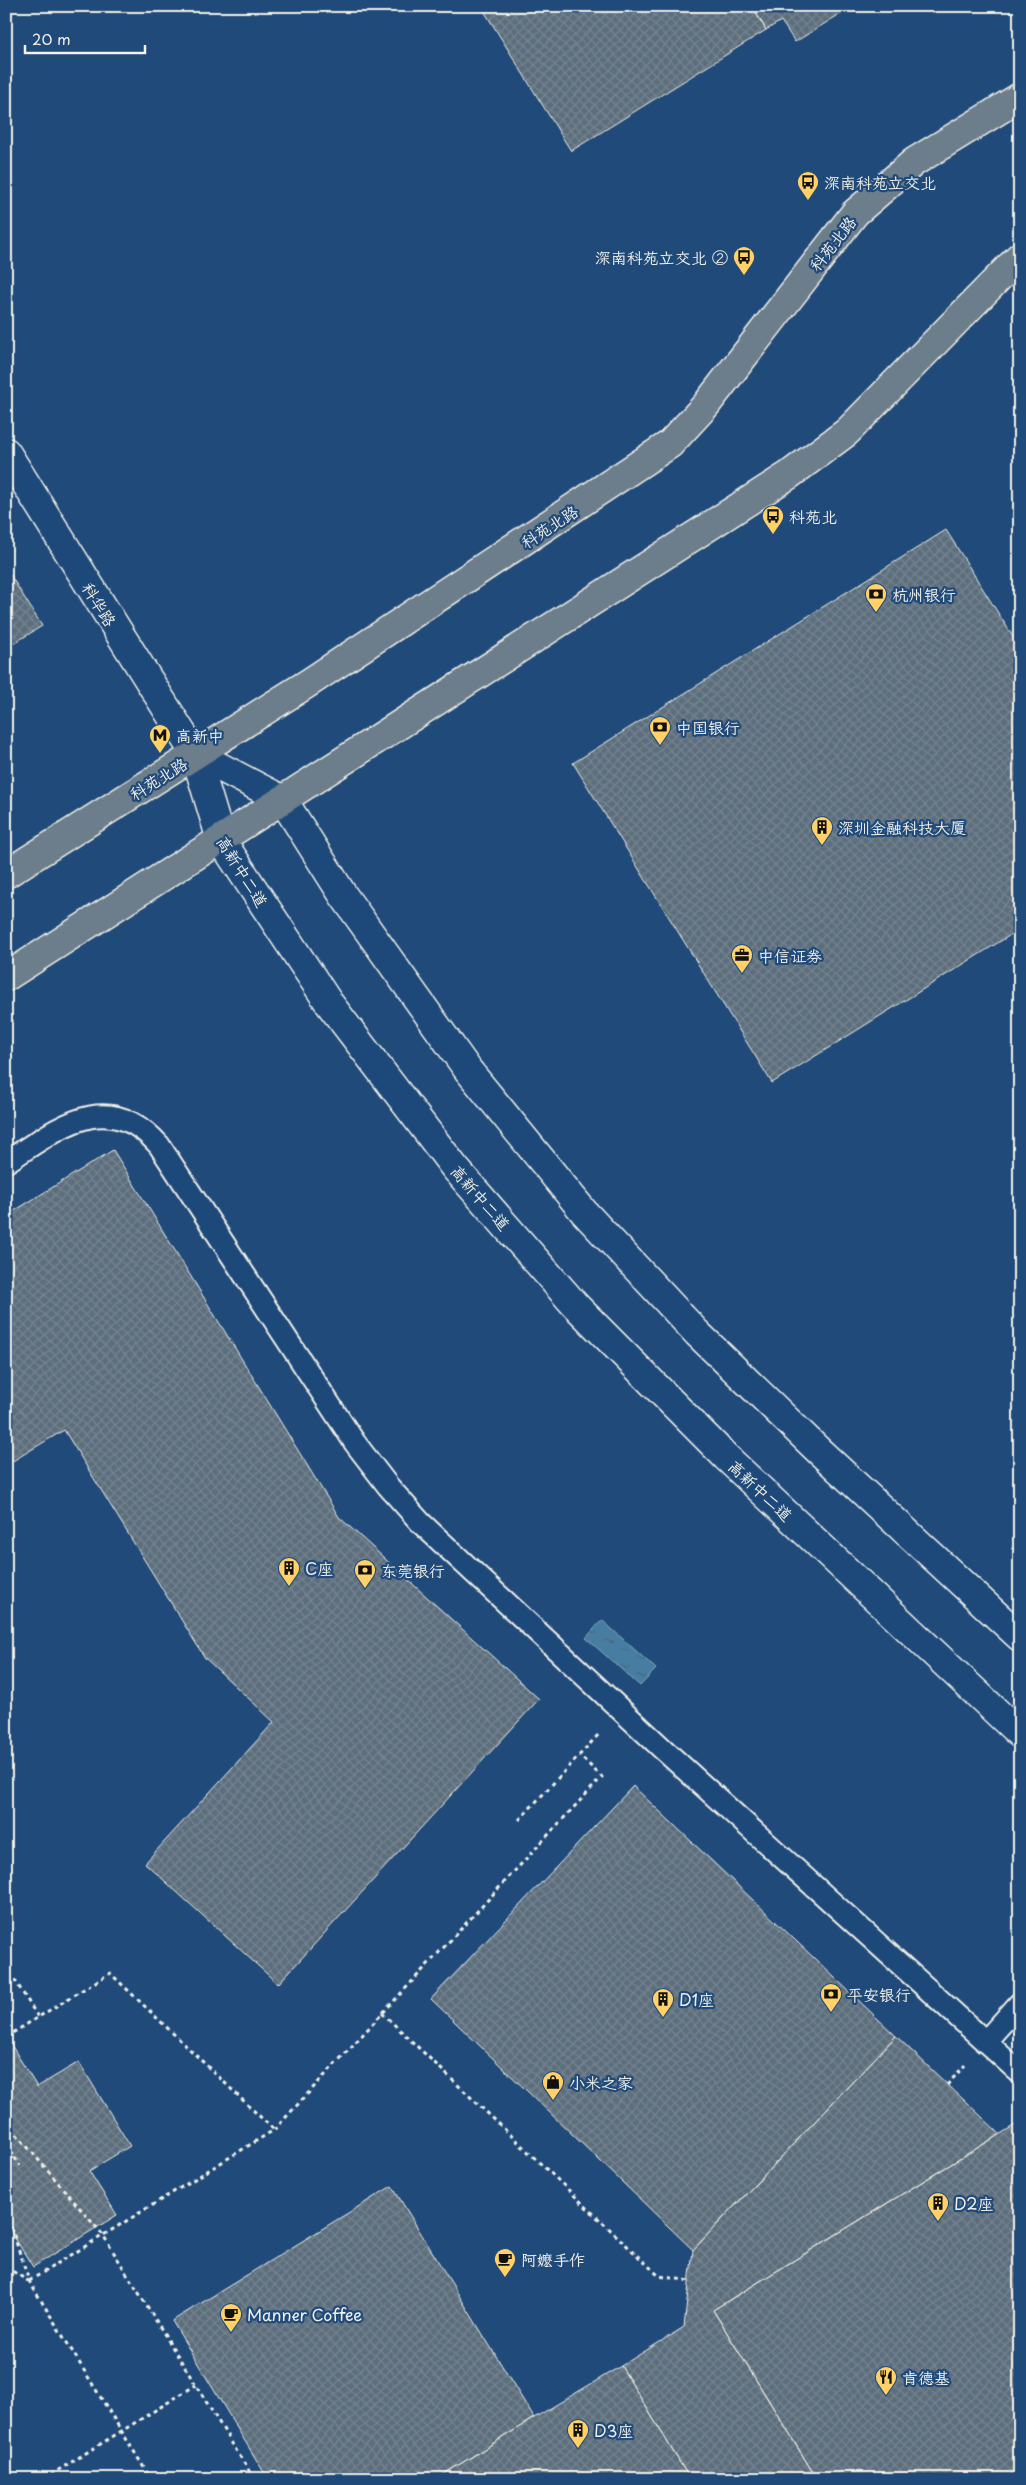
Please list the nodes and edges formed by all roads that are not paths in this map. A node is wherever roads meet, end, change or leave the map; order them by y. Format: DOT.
graph roads {
  1 [pos="1020,97"];
  2 [pos="1020,256"];
  3 [pos="6,452"];
  4 [pos="195,754"];
  5 [pos="283,800"];
  6 [pos="221,840"];
  7 [pos="6,874"];
  8 [pos="6,977"];
  9 [pos="6,1162"];
  10 [pos="1020,1637"];
  11 [pos="1020,1734"];
  12 [pos="1020,2003"];
  13 [pos="986,2042"];
  14 [pos="1020,2073"];
  1 -- 4 [label="main road, 科苑北路"];
  2 -- 5 [label="main road"];
  3 -- 4 [label="main road, 科华路"];
  4 -- 5 [label="main road"];
  4 -- 6 [label="main road, 高新中二道"];
  4 -- 7 [label="main road, 科苑北路"];
  5 -- 6 [label="main road"];
  5 -- 10 [label="main road"];
  6 -- 8 [label="main road"];
  6 -- 11 [label="main road, 高新中二道"];
  9 -- 13 [label="lane"];
  12 -- 13 [label="lane"];
  13 -- 14 [label="lane"];
}
